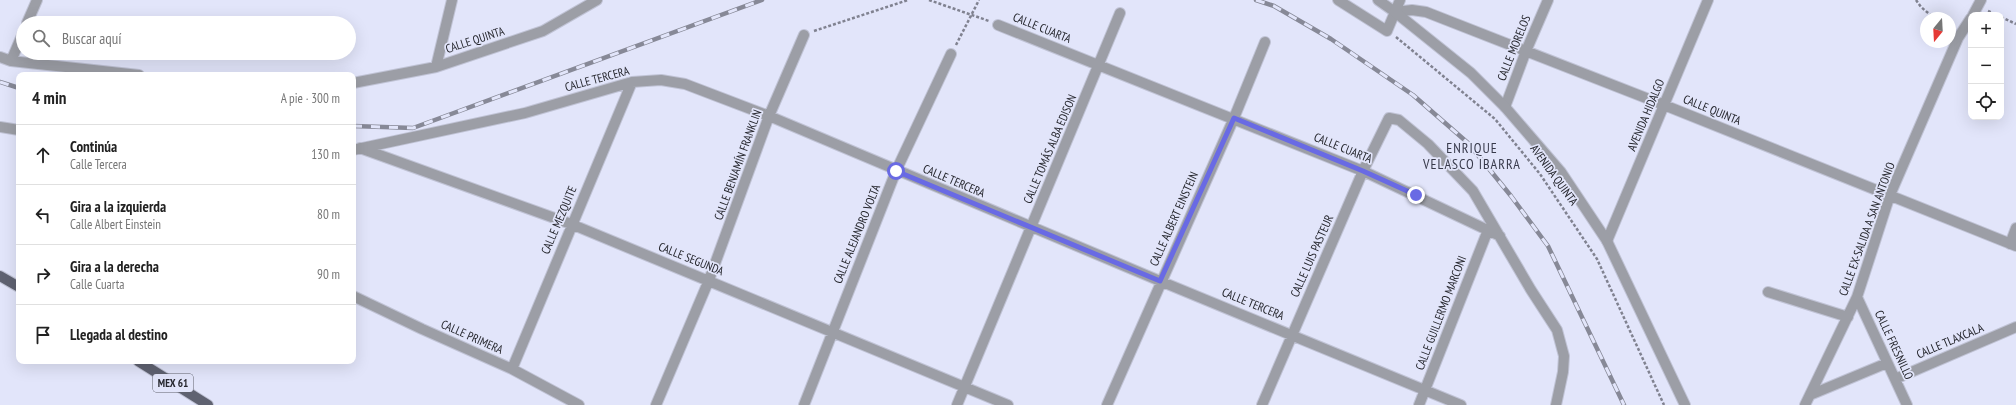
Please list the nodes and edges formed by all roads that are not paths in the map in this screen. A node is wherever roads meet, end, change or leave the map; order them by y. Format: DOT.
graph roads {
  1 [pos="36,0"];
  2 [pos="452,0"];
  3 [pos="597,0"];
  4 [pos="1338,0"];
  5 [pos="1378,0"];
  6 [pos="1400,0"];
  7 [pos="1548,0"];
  8 [pos="1708,0"];
  9 [pos="1981,0"];
  10 [pos="1395,12"];
  11 [pos="1975,12"];
  12 [pos="1120,13"];
  13 [pos="30,16"];
  14 [pos="1968,23"];
  15 [pos="998,25"];
  16 [pos="804,35"];
  17 [pos="1265,42"];
  18 [pos="16,50"];
  19 [pos="1526,51"];
  20 [pos="951,54"];
  21 [pos="0,56"];
  22 [pos="11,62"];
  23 [pos="1100,65"];
  24 [pos="436,67"];
  25 [pos="109,72"];
  26 [pos="356,82"];
  27 [pos="632,82"];
  28 [pos="1664,105"];
  29 [pos="1505,107"];
  30 [pos="769,116"];
  31 [pos="1234,118"];
  32 [pos="3,127"];
  33 [pos="16,129"];
  34 [pos="16,137"];
  35 [pos="356,149"];
  36 [pos="896,171"];
  37 [pos="1363,171"];
  38 [pos="1890,195"];
  39 [pos="571,224"];
  40 [pos="1032,227"];
  41 [pos="2016,228"];
  42 [pos="1488,230"];
  43 [pos="1500,236"];
  44 [pos="1607,241"];
  45 [pos="2013,245"];
  46 [pos="0,276"];
  47 [pos="708,280"];
  48 [pos="1160,281"];
  49 [pos="16,285"];
  50 [pos="1768,292"];
  51 [pos="356,297"];
  52 [pos="1857,297"];
  53 [pos="1848,317"];
  54 [pos="2016,326"];
  55 [pos="833,331"];
  56 [pos="1292,334"];
  57 [pos="1887,363"];
  58 [pos="143,364"];
  59 [pos="512,369"];
  60 [pos="1895,379"];
  61 [pos="966,386"];
  62 [pos="1425,390"];
  63 [pos="1810,395"];
  64 [pos="208,405"];
  65 [pos="579,405"];
  66 [pos="656,405"];
  67 [pos="804,405"];
  68 [pos="957,405"];
  69 [pos="1008,405"];
  70 [pos="1106,405"];
  71 [pos="1262,405"];
  72 [pos="1418,405"];
  73 [pos="1461,405"];
  74 [pos="1556,405"];
  75 [pos="1685,405"];
  76 [pos="1805,405"];
  77 [pos="1907,405"];
  1 -- 13 [label="street"];
  2 -- 24 [label="street"];
  3 -- 24 [label="street, CALLE QUINTA"];
  4 -- 10 [label="street"];
  5 -- 10 [label="street, AVENIDA QUINTA"];
  6 -- 10 [label="street"];
  7 -- 19 [label="street, CALLE MORELOS"];
  8 -- 28 [label="street, AVENIDA HIDALGO"];
  9 -- 11 [label="street"];
  10 -- 19 [label="street, CALLE QUINTA"];
  10 -- 29 [label="street, AVENIDA QUINTA"];
  12 -- 23 [label="street, CALLE TOMÁS ALBA EDISON"];
  14 -- 38 [label="street, CALLE EX-SALIDA A SAN ANTONIO"];
  15 -- 23 [label="street, CALLE CUARTA"];
  16 -- 30 [label="street, CALLE BENJAMÍN FRANKLIN"];
  17 -- 31 [label="street, CALLE ALBERT EINSTEIN"];
  18 -- 22 [label="street"];
  19 -- 28 [label="street, CALLE QUINTA"];
  19 -- 29 [label="street, CALLE MORELOS"];
  20 -- 36 [label="street, CALLE ALEJANDRO VOLTA"];
  21 -- 22 [label="street"];
  22 -- 25 [label="street"];
  23 -- 31 [label="street, CALLE CUARTA"];
  23 -- 40 [label="street, CALLE TOMÁS ALBA EDISON"];
  24 -- 26 [label="street, CALLE QUINTA"];
  27 -- 30 [label="street, CALLE TERCERA"];
  27 -- 35 [label="street, CALLE TERCERA"];
  27 -- 39 [label="street, CALLE MEZQUITE"];
  28 -- 38 [label="street, CALLE QUINTA"];
  28 -- 44 [label="street, AVENIDA HIDALGO"];
  29 -- 44 [label="street, AVENIDA QUINTA"];
  30 -- 36 [label="street, CALLE TERCERA"];
  30 -- 47 [label="street, CALLE BENJAMÍN FRANKLIN"];
  31 -- 37 [label="street, CALLE CUARTA"];
  31 -- 48 [label="street, CALLE ALBERT EINSTEIN"];
  32 -- 33 [label="street"];
  32 -- 34 [label="street"];
  35 -- 39 [label="street, CALLE SEGUNDA"];
  36 -- 40 [label="street, CALLE TERCERA"];
  36 -- 55 [label="street, CALLE ALEJANDRO VOLTA"];
  37 -- 42 [label="street, CALLE CUARTA"];
  37 -- 43 [label="street, CALLE LUIS PASTEUR"];
  37 -- 56 [label="street, CALLE LUIS PASTEUR"];
  38 -- 45 [label="street, CALLE QUINTA"];
  38 -- 52 [label="street, CALLE EX-SALIDA A SAN ANTONIO"];
  39 -- 47 [label="street, CALLE SEGUNDA"];
  39 -- 59 [label="street, CALLE MEZQUITE"];
  40 -- 48 [label="street, CALLE TERCERA"];
  40 -- 61 [label="street, CALLE TOMÁS ALBA EDISON"];
  41 -- 45 [label="street"];
  42 -- 43 [label="street, CALLE CUARTA"];
  42 -- 62 [label="street, CALLE GUILLERMO MARCONI"];
  43 -- 74 [label="street"];
  44 -- 75 [label="street, AVENIDA QUINTA"];
  46 -- 49 [label="main road"];
  47 -- 55 [label="street, CALLE SEGUNDA"];
  47 -- 66 [label="street, CALLE BENJAMÍN FRANKLIN"];
  48 -- 56 [label="street, CALLE TERCERA"];
  48 -- 70 [label="street, CALLE ALBERT EINSTEIN"];
  50 -- 53 [label="street"];
  51 -- 59 [label="street, CALLE PRIMERA"];
  52 -- 53 [label="street, CALLE EX-SALIDA A SAN ANTONIO"];
  52 -- 57 [label="street, CALLE FRESNILLO"];
  53 -- 63 [label="street, CALLE EX-SALIDA A SAN ANTONIO"];
  54 -- 60 [label="street, CALLE TLAXCALA"];
  55 -- 61 [label="street, CALLE SEGUNDA"];
  55 -- 67 [label="street, CALLE ALEJANDRO VOLTA"];
  56 -- 62 [label="street, CALLE TERCERA"];
  56 -- 71 [label="street, CALLE LUIS PASTEUR"];
  57 -- 60 [label="street, CALLE FRESNILLO"];
  57 -- 63 [label="street"];
  58 -- 64 [label="main road, MEX 61"];
  59 -- 65 [label="street, CALLE PRIMERA"];
  60 -- 77 [label="street, CALLE FRESNILLO"];
  61 -- 68 [label="street, CALLE TOMÁS ALBA EDISON"];
  61 -- 69 [label="street, CALLE SEGUNDA"];
  62 -- 72 [label="street, CALLE GUILLERMO MARCONI"];
  62 -- 73 [label="street, CALLE TERCERA"];
  63 -- 76 [label="street, CALLE EX-SALIDA A SAN ANTONIO"];
}
